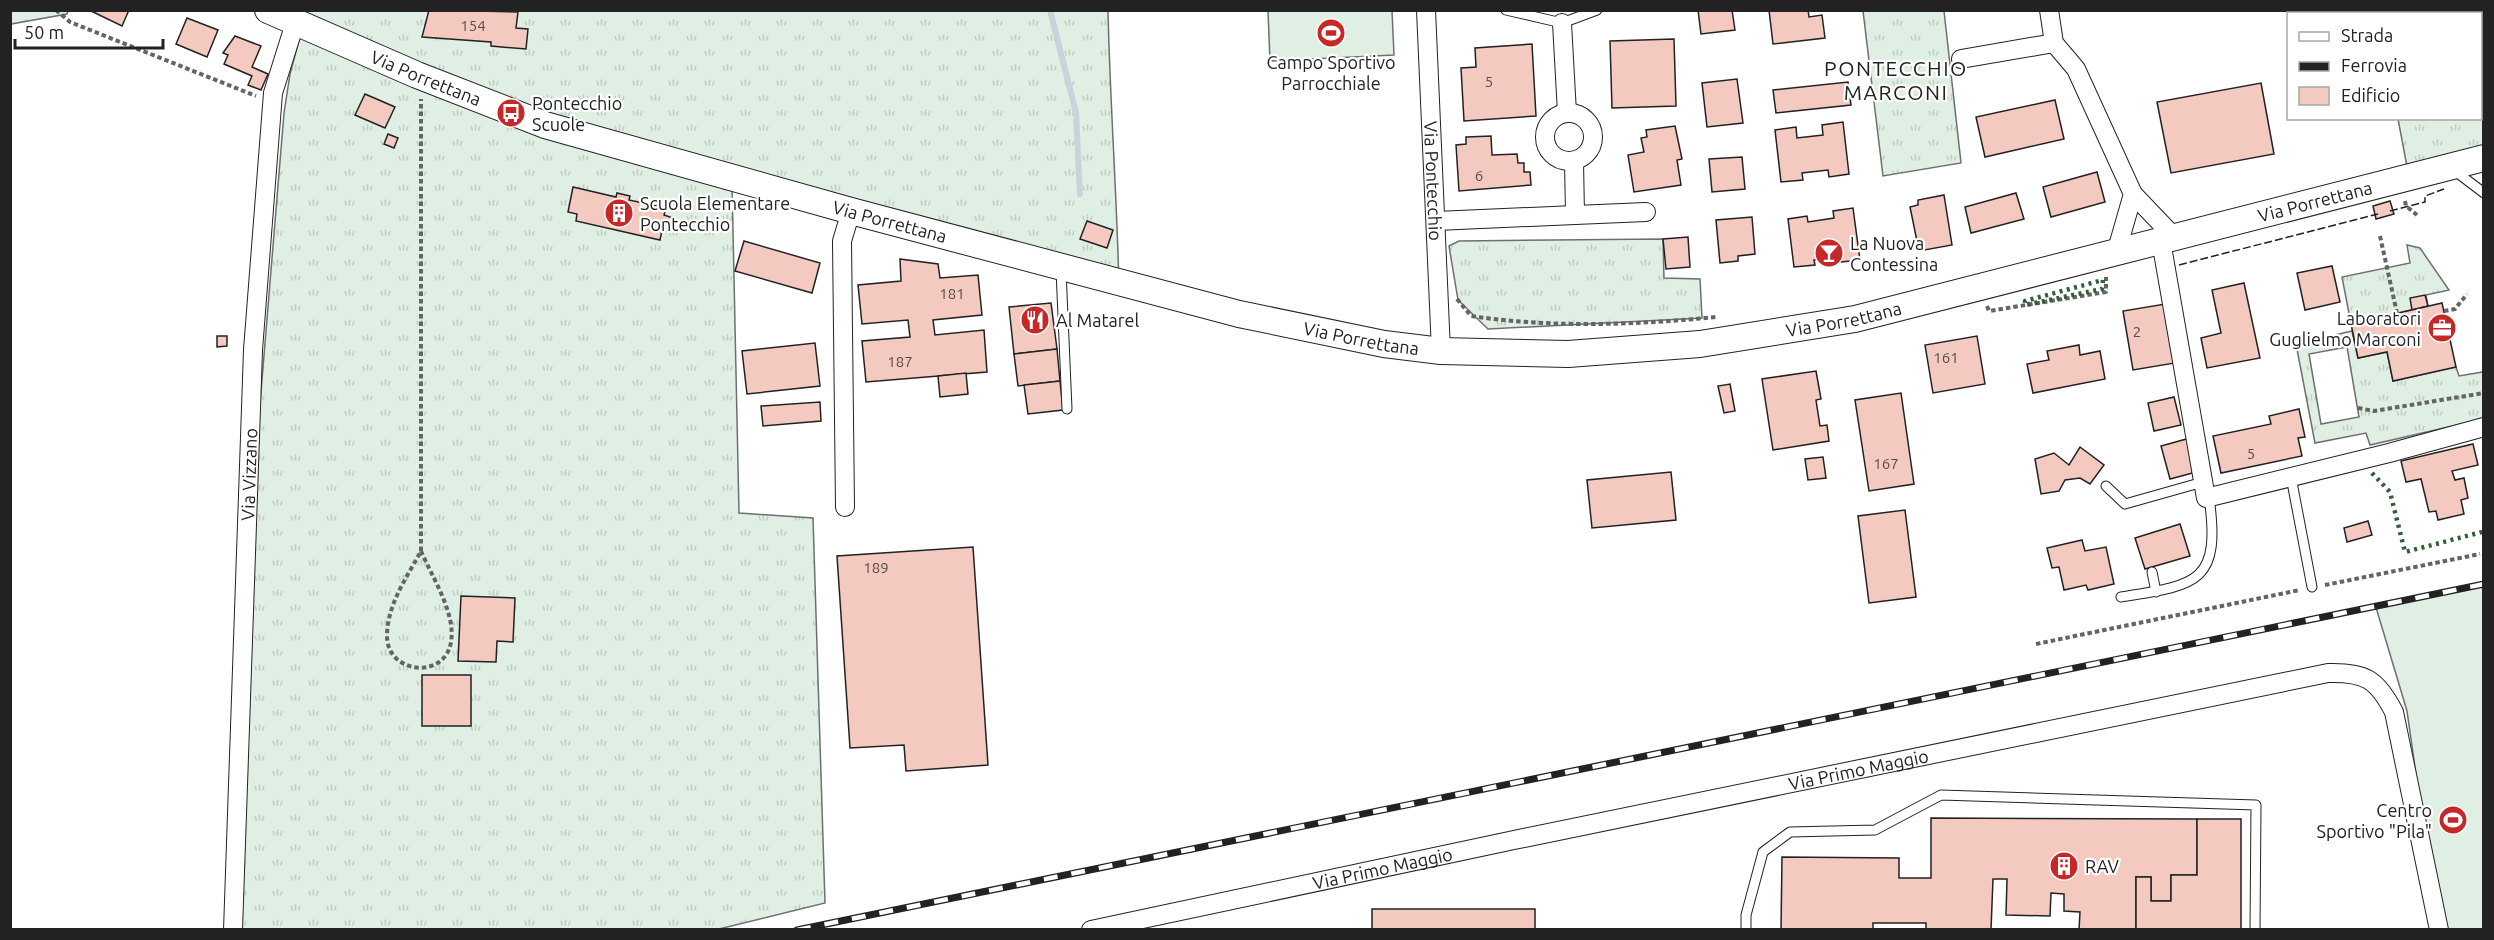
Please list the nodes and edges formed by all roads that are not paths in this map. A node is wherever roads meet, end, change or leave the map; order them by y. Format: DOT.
graph roads {
  1 [pos="268,10"];
  2 [pos="1426,10"];
  3 [pos="1506,10"];
  4 [pos="1597,10"];
  5 [pos="2049,10"];
  6 [pos="1562,22"];
  7 [pos="295,23"];
  8 [pos="2054,43"];
  9 [pos="1961,59"];
  10 [pos="1567,113"];
  11 [pos="2484,158"];
  12 [pos="1574,161"];
  13 [pos="2450,166"];
  14 [pos="2484,193"];
  15 [pos="2133,194"];
  16 [pos="851,211"];
  17 [pos="1646,212"];
  18 [pos="1575,216"];
  19 [pos="1436,221"];
  20 [pos="2168,239"];
  21 [pos="2111,263"];
  22 [pos="1060,266"];
  23 [pos="1441,351"];
  24 [pos="1067,409"];
  25 [pos="2484,427"];
  26 [pos="2291,477"];
  27 [pos="2106,486"];
  28 [pos="2206,489"];
  29 [pos="846,507"];
  30 [pos="2152,572"];
  31 [pos="2312,587"];
  32 [pos="2156,592"];
  33 [pos="2121,597"];
  34 [pos="233,930"];
  35 [pos="1091,930"];
  36 [pos="1746,930"];
  37 [pos="2255,930"];
  38 [pos="2439,930"];
  1 -- 7 [label="main road, Via Porrettana"];
  2 -- 19 [label="street, Via Pontecchio"];
  3 -- 6 [label="lane"];
  4 -- 6 [label="lane"];
  5 -- 8 [label="street"];
  6 -- 10 [label="street"];
  7 -- 16 [label="main road, Via Porrettana"];
  7 -- 34 [label="street, Via Vizzano"];
  8 -- 9 [label="street"];
  8 -- 15 [label="street"];
  10 -- 12 [label="street"];
  10 -- 12 [label="street"];
  11 -- 13 [label="main road, Via Porrettana"];
  12 -- 18 [label="street"];
  13 -- 14 [label="lane"];
  13 -- 20 [label="main road, Via Porrettana"];
  15 -- 20 [label="street"];
  15 -- 21 [label="street"];
  16 -- 22 [label="main road, Via Porrettana"];
  16 -- 29 [label="street"];
  17 -- 18 [label="street"];
  18 -- 19 [label="street"];
  19 -- 23 [label="street, Via Pontecchio"];
  20 -- 21 [label="main road, Via Porrettana"];
  20 -- 28 [label="street"];
  21 -- 23 [label="main road, Via Porrettana"];
  22 -- 23 [label="main road, Via Porrettana"];
  22 -- 24 [label="lane"];
  25 -- 26 [label="street"];
  26 -- 28 [label="street"];
  26 -- 31 [label="lane"];
  27 -- 28 [label="lane"];
  28 -- 32 [label="lane"];
  30 -- 32 [label="lane"];
  32 -- 33 [label="lane"];
  35 -- 38 [label="street, Via Primo Maggio"];
  36 -- 37 [label="lane"];
}
